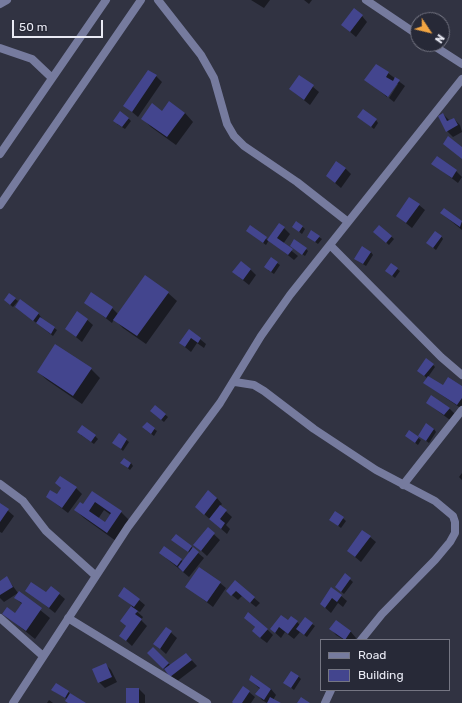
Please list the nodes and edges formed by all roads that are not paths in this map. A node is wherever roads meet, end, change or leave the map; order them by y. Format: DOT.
graph roads {
  1 [pos="7,0"];
  2 [pos="106,0"];
  3 [pos="141,0"];
  4 [pos="158,0"];
  5 [pos="366,0"];
  6 [pos="0,4"];
  7 [pos="410,30"];
  8 [pos="0,48"];
  9 [pos="443,52"];
  10 [pos="462,64"];
  11 [pos="52,78"];
  12 [pos="462,79"];
  13 [pos="0,154"];
  14 [pos="0,205"];
  15 [pos="348,222"];
  16 [pos="330,245"];
  17 [pos="462,375"];
  18 [pos="235,382"];
  19 [pos="462,410"];
  20 [pos="0,484"];
  21 [pos="403,485"];
  22 [pos="459,523"];
  23 [pos="96,576"];
  24 [pos="0,618"];
  25 [pos="68,618"];
  26 [pos="362,639"];
  27 [pos="43,656"];
  28 [pos="331,691"];
  29 [pos="17,702"];
  30 [pos="207,703"];
  31 [pos="325,703"];
  1 -- 6 [label="street"];
  2 -- 11 [label="street"];
  3 -- 14 [label="street"];
  4 -- 15 [label="street"];
  5 -- 7 [label="street"];
  8 -- 11 [label="street"];
  9 -- 10 [label="street"];
  11 -- 13 [label="street"];
  12 -- 15 [label="street"];
  15 -- 16 [label="street"];
  16 -- 17 [label="street"];
  16 -- 18 [label="street"];
  18 -- 21 [label="street"];
  18 -- 23 [label="street"];
  19 -- 21 [label="street"];
  20 -- 23 [label="street"];
  21 -- 22 [label="street"];
  22 -- 26 [label="street"];
  23 -- 25 [label="street"];
  24 -- 27 [label="street"];
  25 -- 27 [label="street"];
  25 -- 30 [label="street"];
  27 -- 29 [label="street"];
  28 -- 31 [label="street"];
}
